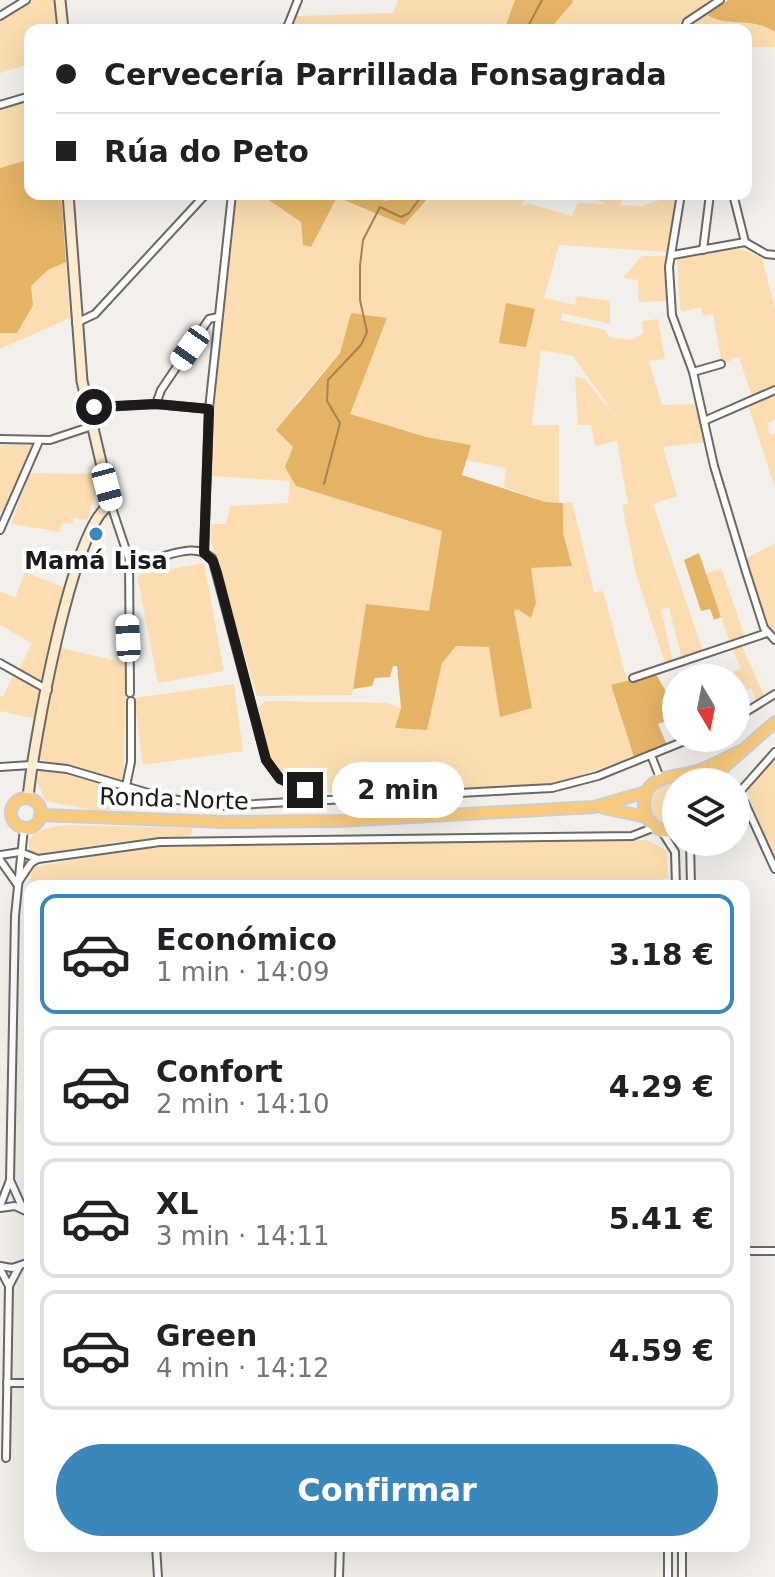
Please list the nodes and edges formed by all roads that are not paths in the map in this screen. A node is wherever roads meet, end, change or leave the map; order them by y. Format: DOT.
graph roads {
  1 [pos="26,0"];
  2 [pos="60,0"];
  3 [pos="298,0"];
  4 [pos="720,0"];
  5 [pos="0,16"];
  6 [pos="62,24"];
  7 [pos="288,24"];
  8 [pos="686,24"];
  9 [pos="24,98"];
  10 [pos="0,105"];
  11 [pos="68,200"];
  12 [pos="200,200"];
  13 [pos="231,200"];
  14 [pos="680,200"];
  15 [pos="709,200"];
  16 [pos="734,200"];
  17 [pos="745,242"];
  18 [pos="703,250"];
  19 [pos="673,255"];
  20 [pos="775,255"];
  21 [pos="218,317"];
  22 [pos="75,323"];
  23 [pos="721,364"];
  24 [pos="693,372"];
  25 [pos="775,390"];
  26 [pos="156,404"];
  27 [pos="88,408"];
  28 [pos="209,409"];
  29 [pos="704,421"];
  30 [pos="92,426"];
  31 [pos="0,439"];
  32 [pos="39,441"];
  33 [pos="111,505"];
  34 [pos="0,530"];
  35 [pos="204,553"];
  36 [pos="128,558"];
  37 [pos="767,633"];
  38 [pos="775,640"];
  39 [pos="0,663"];
  40 [pos="633,678"];
  41 [pos="48,690"];
  42 [pos="775,694"];
  43 [pos="750,709"];
  44 [pos="775,722"];
  45 [pos="750,743"];
  46 [pos="662,750"];
  47 [pos="739,752"];
  48 [pos="740,752"];
  49 [pos="775,752"];
  50 [pos="651,755"];
  51 [pos="31,765"];
  52 [pos="0,767"];
  53 [pos="707,768"];
  54 [pos="722,768"];
  55 [pos="660,778"];
  56 [pos="750,780"];
  57 [pos="126,786"];
  58 [pos="646,792"];
  59 [pos="28,798"];
  60 [pos="315,802"];
  61 [pos="594,807"];
  62 [pos="6,811"];
  63 [pos="750,814"];
  64 [pos="40,815"];
  65 [pos="646,817"];
  66 [pos="24,828"];
  67 [pos="658,829"];
  68 [pos="662,830"];
  69 [pos="20,852"];
  70 [pos="690,856"];
  71 [pos="0,858"];
  72 [pos="38,859"];
  73 [pos="775,869"];
  74 [pos="676,880"];
  75 [pos="691,880"];
  76 [pos="17,884"];
  77 [pos="10,1180"];
  78 [pos="24,1206"];
  79 [pos="0,1207"];
  80 [pos="24,1211"];
  81 [pos="750,1251"];
  82 [pos="775,1251"];
  83 [pos="24,1265"];
  84 [pos="19,1267"];
  85 [pos="0,1268"];
  86 [pos="9,1286"];
  87 [pos="0,1308"];
  88 [pos="9,1315"];
  89 [pos="7,1383"];
  90 [pos="24,1383"];
  91 [pos="6,1458"];
  92 [pos="156,1552"];
  93 [pos="340,1552"];
  94 [pos="668,1552"];
  95 [pos="682,1552"];
  96 [pos="158,1577"];
  97 [pos="339,1577"];
  98 [pos="668,1577"];
  99 [pos="682,1577"];
  1 -- 5 [label="street"];
  2 -- 6 [label="main road"];
  3 -- 7 [label="street"];
  4 -- 8 [label="street"];
  9 -- 10 [label="street"];
  11 -- 22 [label="main road"];
  12 -- 22 [label="street"];
  13 -- 21 [label="street"];
  14 -- 19 [label="street"];
  15 -- 18 [label="street"];
  16 -- 17 [label="street"];
  17 -- 18 [label="street"];
  17 -- 20 [label="street"];
  18 -- 19 [label="street"];
  19 -- 24 [label="street"];
  21 -- 26 [label="street"];
  21 -- 28 [label="street"];
  22 -- 27 [label="main road"];
  23 -- 24 [label="street"];
  24 -- 29 [label="street"];
  25 -- 29 [label="street"];
  26 -- 27 [label="street"];
  26 -- 28 [label="street"];
  27 -- 30 [label="main road"];
  28 -- 35 [label="street"];
  29 -- 37 [label="street"];
  30 -- 32 [label="street"];
  30 -- 33 [label="main road"];
  31 -- 32 [label="street"];
  32 -- 34 [label="street"];
  33 -- 36 [label="street"];
  33 -- 41 [label="main road"];
  35 -- 36 [label="street"];
  35 -- 60 [label="street"];
  36 -- 57 [label="street"];
  37 -- 38 [label="street"];
  37 -- 40 [label="street"];
  39 -- 41 [label="street"];
  41 -- 51 [label="main road"];
  42 -- 43 [label="street"];
  44 -- 45 [label="highway"];
  46 -- 50 [label="street"];
  47 -- 53 [label="highway"];
  48 -- 54 [label="highway"];
  49 -- 56 [label="street"];
  50 -- 55 [label="street"];
  50 -- 60 [label="street"];
  51 -- 52 [label="street"];
  51 -- 57 [label="street"];
  51 -- 59 [label="main road"];
  55 -- 58 [label="highway, Ronda Norte"];
  57 -- 60 [label="street"];
  58 -- 61 [label="highway, Ronda Norte"];
  58 -- 65 [label="highway"];
  59 -- 62 [label="highway"];
  59 -- 64 [label="highway"];
  61 -- 64 [label="highway, Ronda Norte"];
  61 -- 65 [label="highway, Ronda Norte"];
  62 -- 66 [label="highway"];
  63 -- 73 [label="street"];
  64 -- 66 [label="highway"];
  65 -- 67 [label="highway"];
  66 -- 69 [label="street"];
  67 -- 68 [label="highway"];
  67 -- 72 [label="street"];
  67 -- 74 [label="street"];
  69 -- 71 [label="street"];
  69 -- 72 [label="street"];
  69 -- 76 [label="street"];
  70 -- 75 [label="street"];
  71 -- 76 [label="street"];
  72 -- 76 [label="street"];
  76 -- 77 [label="street"];
  77 -- 78 [label="street"];
  77 -- 79 [label="street"];
  79 -- 80 [label="street"];
  81 -- 82 [label="street"];
  83 -- 84 [label="street"];
  84 -- 85 [label="street"];
  84 -- 86 [label="street"];
  85 -- 86 [label="street"];
  86 -- 88 [label="street"];
  87 -- 88 [label="street"];
  88 -- 89 [label="street"];
  89 -- 90 [label="street"];
  89 -- 91 [label="street"];
  92 -- 96 [label="street"];
  93 -- 97 [label="street"];
  94 -- 98 [label="street"];
  95 -- 99 [label="street"];
}
